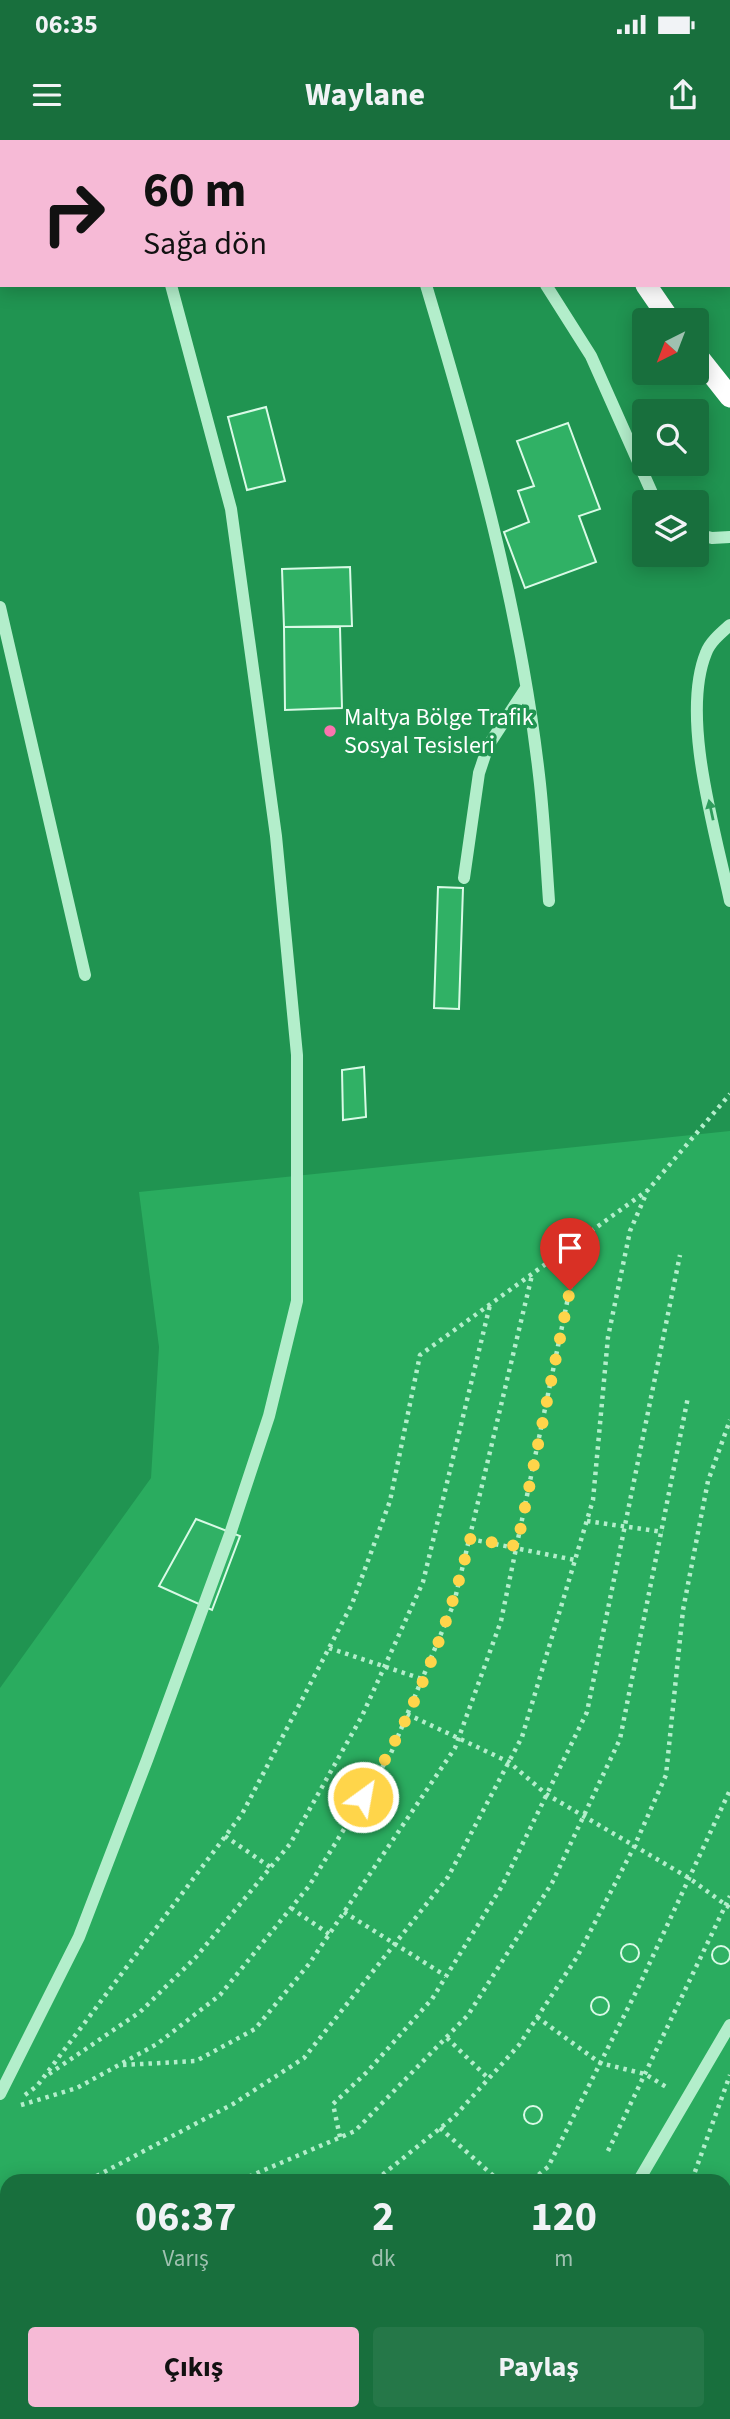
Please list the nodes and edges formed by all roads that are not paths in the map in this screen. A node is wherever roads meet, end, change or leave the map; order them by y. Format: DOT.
graph roads {
  1 [pos="172,287"];
  2 [pos="427,287"];
  3 [pos="547,287"];
  4 [pos="647,287"];
  5 [pos="662,308"];
  6 [pos="709,370"];
  7 [pos="730,397"];
  8 [pos="651,490"];
  9 [pos="709,537"];
  10 [pos="730,537"];
  11 [pos="0,607"];
  12 [pos="730,625"];
  13 [pos="526,688"];
  14 [pos="464,878"];
  15 [pos="548,901"];
  16 [pos="730,901"];
  17 [pos="85,975"];
  18 [pos="730,2025"];
  19 [pos="0,2094"];
  20 [pos="643,2174"];
  1 -- 19 [label="street"];
  2 -- 13 [label="street"];
  3 -- 8 [label="street"];
  4 -- 5 [label="highway"];
  6 -- 7 [label="highway"];
  9 -- 10 [label="street"];
  11 -- 17 [label="street"];
  16 -- 12 [label="street, one-way"];
  13 -- 14 [label="street"];
  13 -- 15 [label="street"];
  18 -- 20 [label="street"];
}
